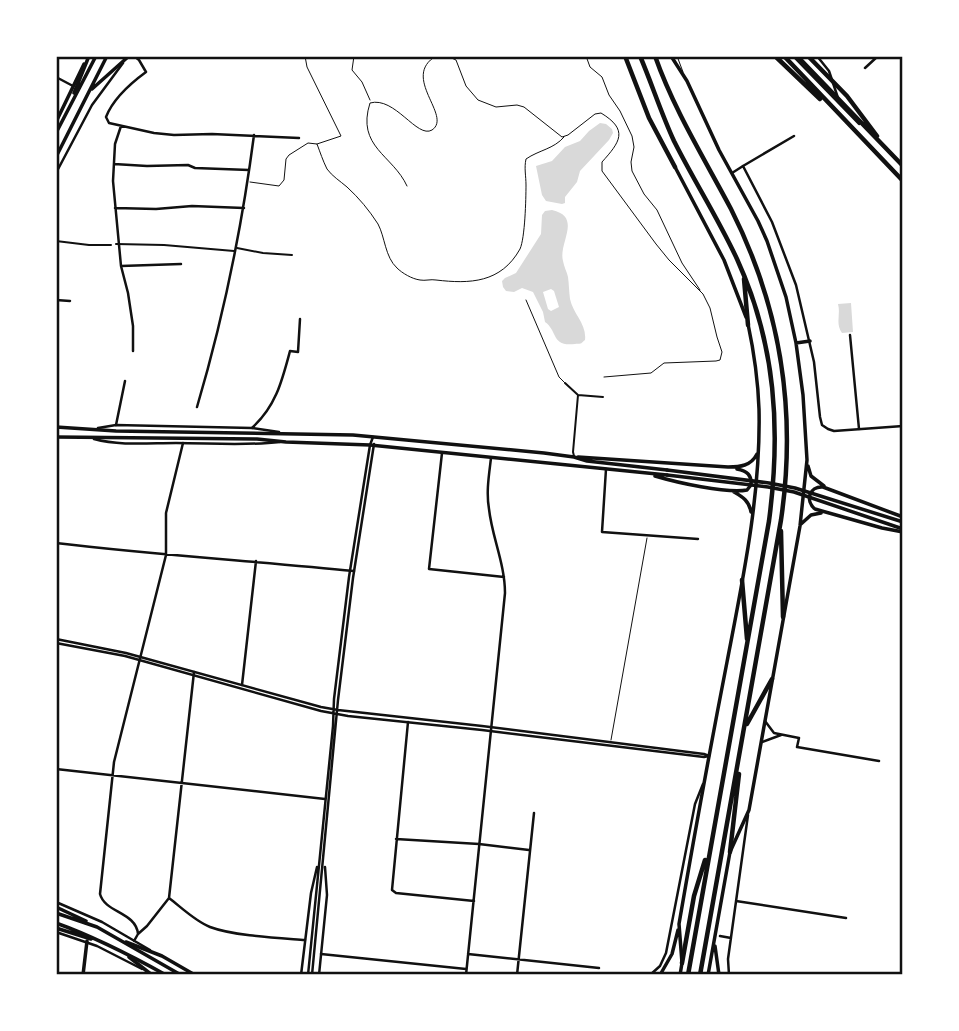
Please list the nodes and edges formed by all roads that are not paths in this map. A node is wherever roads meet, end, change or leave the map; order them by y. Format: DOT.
graph roads {
  1 [pos="89,56"];
  2 [pos="96,56"];
  3 [pos="108,56"];
  4 [pos="131,56"];
  5 [pos="305,56"];
  6 [pos="354,56"];
  7 [pos="436,56"];
  8 [pos="447,56"];
  9 [pos="586,56"];
  10 [pos="625,56"];
  11 [pos="655,56"];
  12 [pos="671,56"];
  13 [pos="677,56"];
  14 [pos="775,56"];
  15 [pos="784,56"];
  16 [pos="795,56"];
  17 [pos="808,56"];
  18 [pos="817,56"];
  19 [pos="878,56"];
  20 [pos="641,57"];
  21 [pos="865,68"];
  22 [pos="56,77"];
  23 [pos="687,81"];
  24 [pos="74,86"];
  25 [pos="90,90"];
  26 [pos="371,103"];
  27 [pos="840,104"];
  28 [pos="833,109"];
  29 [pos="66,114"];
  30 [pos="56,122"];
  31 [pos="121,126"];
  32 [pos="56,133"];
  33 [pos="254,135"];
  34 [pos="794,136"];
  35 [pos="564,137"];
  36 [pos="299,138"];
  37 [pos="317,144"];
  38 [pos="62,145"];
  39 [pos="883,146"];
  40 [pos="56,157"];
  41 [pos="113,163"];
  42 [pos="56,164"];
  43 [pos="743,166"];
  44 [pos="675,167"];
  45 [pos="903,167"];
  46 [pos="249,170"];
  47 [pos="56,173"];
  48 [pos="732,173"];
  49 [pos="248,181"];
  50 [pos="903,181"];
  51 [pos="407,186"];
  52 [pos="114,208"];
  53 [pos="244,208"];
  54 [pos="56,241"];
  55 [pos="117,244"];
  56 [pos="111,245"];
  57 [pos="235,249"];
  58 [pos="292,255"];
  59 [pos="181,264"];
  60 [pos="121,266"];
  61 [pos="743,271"];
  62 [pos="703,294"];
  63 [pos="56,300"];
  64 [pos="526,300"];
  65 [pos="70,302"];
  66 [pos="300,319"];
  67 [pos="748,325"];
  68 [pos="850,335"];
  69 [pos="810,341"];
  70 [pos="796,343"];
  71 [pos="133,351"];
  72 [pos="604,377"];
  73 [pos="125,381"];
  74 [pos="565,383"];
  75 [pos="578,395"];
  76 [pos="603,397"];
  77 [pos="197,407"];
  78 [pos="116,425"];
  79 [pos="903,426"];
  80 [pos="56,427"];
  81 [pos="98,428"];
  82 [pos="252,428"];
  83 [pos="859,429"];
  84 [pos="286,433"];
  85 [pos="56,436"];
  86 [pos="373,437"];
  87 [pos="228,439"];
  88 [pos="148,440"];
  89 [pos="286,442"];
  90 [pos="183,443"];
  91 [pos="223,444"];
  92 [pos="372,446"];
  93 [pos="442,453"];
  94 [pos="758,453"];
  95 [pos="574,457"];
  96 [pos="491,458"];
  97 [pos="807,460"];
  98 [pos="573,466"];
  99 [pos="728,467"];
  100 [pos="606,469"];
  101 [pos="645,470"];
  102 [pos="729,490"];
  103 [pos="832,490"];
  104 [pos="830,513"];
  105 [pos="903,517"];
  106 [pos="751,519"];
  107 [pos="781,520"];
  108 [pos="891,522"];
  109 [pos="903,522"];
  110 [pos="800,526"];
  111 [pos="903,530"];
  112 [pos="647,535"];
  113 [pos="698,539"];
  114 [pos="56,543"];
  115 [pos="166,555"];
  116 [pos="256,561"];
  117 [pos="352,571"];
  118 [pos="504,577"];
  119 [pos="742,580"];
  120 [pos="783,617"];
  121 [pos="56,641"];
  122 [pos="748,646"];
  123 [pos="139,658"];
  124 [pos="193,673"];
  125 [pos="772,679"];
  126 [pos="242,687"];
  127 [pos="336,712"];
  128 [pos="765,721"];
  129 [pos="408,722"];
  130 [pos="491,729"];
  131 [pos="744,730"];
  132 [pos="781,735"];
  133 [pos="761,742"];
  134 [pos="610,744"];
  135 [pos="709,756"];
  136 [pos="878,761"];
  137 [pos="56,769"];
  138 [pos="112,775"];
  139 [pos="705,777"];
  140 [pos="181,783"];
  141 [pos="326,799"];
  142 [pos="749,810"];
  143 [pos="534,813"];
  144 [pos="396,838"];
  145 [pos="711,842"];
  146 [pos="479,844"];
  147 [pos="530,850"];
  148 [pos="730,852"];
  149 [pos="322,861"];
  150 [pos="169,898"];
  151 [pos="474,901"];
  152 [pos="736,901"];
  153 [pos="56,904"];
  154 [pos="56,913"];
  155 [pos="846,918"];
  156 [pos="679,924"];
  157 [pos="97,926"];
  158 [pos="56,927"];
  159 [pos="138,934"];
  160 [pos="720,936"];
  161 [pos="731,938"];
  162 [pos="305,940"];
  163 [pos="714,940"];
  164 [pos="134,941"];
  165 [pos="87,942"];
  166 [pos="124,942"];
  167 [pos="122,951"];
  168 [pos="321,954"];
  169 [pos="468,954"];
  170 [pos="162,956"];
  171 [pos="519,959"];
  172 [pos="682,963"];
  173 [pos="599,968"];
  174 [pos="466,969"];
  175 [pos="83,975"];
  176 [pos="152,975"];
  177 [pos="166,975"];
  178 [pos="181,975"];
  179 [pos="195,975"];
  180 [pos="301,975"];
  181 [pos="310,975"];
  182 [pos="319,975"];
  183 [pos="466,975"];
  184 [pos="517,975"];
  185 [pos="650,975"];
  186 [pos="660,975"];
  187 [pos="680,975"];
  188 [pos="688,975"];
  189 [pos="699,975"];
  190 [pos="708,975"];
  191 [pos="719,975"];
  192 [pos="729,975"];
  1 -- 24 [label="main road"];
  1 -- 29 [label="main road"];
  2 -- 29 [label="main road"];
  3 -- 25 [label="main road"];
  4 -- 25 [label="main road"];
  4 -- 31 [label="street"];
  4 -- 47 [label="street"];
  5 -- 37 [label="lane"];
  6 -- 26 [label="lane"];
  7 -- 26 [label="lane"];
  8 -- 35 [label="lane"];
  9 -- 62 [label="lane"];
  10 -- 44 [label="highway"];
  11 -- 107 [label="highway"];
  12 -- 23 [label="main road"];
  13 -- 23 [label="lane"];
  14 -- 28 [label="highway"];
  15 -- 28 [label="highway"];
  16 -- 27 [label="street"];
  16 -- 39 [label="highway"];
  17 -- 39 [label="highway"];
  18 -- 27 [label="street"];
  19 -- 21 [label="street"];
  20 -- 61 [label="highway"];
  22 -- 24 [label="street"];
  23 -- 48 [label="main road"];
  24 -- 30 [label="main road"];
  25 -- 38 [label="main road"];
  26 -- 51 [label="lane"];
  27 -- 45 [label="street"];
  28 -- 50 [label="highway"];
  29 -- 32 [label="main road"];
  31 -- 33 [label="street"];
  31 -- 41 [label="street"];
  33 -- 36 [label="street"];
  33 -- 46 [label="street"];
  34 -- 43 [label="street"];
  35 -- 37 [label="lane"];
  35 -- 62 [label="lane"];
  37 -- 49 [label="lane"];
  38 -- 40 [label="main road"];
  38 -- 42 [label="main road"];
  39 -- 45 [label="highway"];
  41 -- 46 [label="street"];
  41 -- 52 [label="street"];
  43 -- 48 [label="street"];
  43 -- 69 [label="street"];
  44 -- 67 [label="main road"];
  46 -- 49 [label="street"];
  48 -- 70 [label="main road"];
  49 -- 53 [label="street"];
  52 -- 53 [label="street"];
  52 -- 55 [label="street"];
  53 -- 57 [label="street"];
  54 -- 56 [label="street"];
  55 -- 57 [label="street"];
  55 -- 60 [label="street"];
  57 -- 58 [label="street"];
  57 -- 77 [label="street"];
  59 -- 60 [label="street"];
  60 -- 71 [label="street"];
  61 -- 67 [label="highway"];
  61 -- 122 [label="highway"];
  62 -- 72 [label="lane"];
  63 -- 65 [label="street"];
  64 -- 74 [label="lane"];
  66 -- 82 [label="street"];
  67 -- 94 [label="main road"];
  68 -- 83 [label="street"];
  69 -- 70 [label="main road"];
  69 -- 83 [label="street"];
  70 -- 97 [label="main road"];
  73 -- 78 [label="street"];
  74 -- 75 [label="street"];
  75 -- 76 [label="street"];
  75 -- 95 [label="street"];
  78 -- 81 [label="street"];
  78 -- 82 [label="street"];
  79 -- 83 [label="street"];
  80 -- 81 [label="main road"];
  81 -- 84 [label="main road"];
  82 -- 84 [label="street"];
  84 -- 86 [label="main road"];
  85 -- 88 [label="main road"];
  86 -- 92 [label="street"];
  86 -- 95 [label="main road"];
  87 -- 88 [label="main road"];
  87 -- 89 [label="main road"];
  87 -- 91 [label="main road"];
  88 -- 90 [label="street"];
  89 -- 91 [label="street"];
  89 -- 92 [label="main road"];
  90 -- 91 [label="street"];
  90 -- 115 [label="street"];
  92 -- 93 [label="main road"];
  92 -- 117 [label="street"];
  93 -- 96 [label="main road"];
  93 -- 118 [label="street"];
  94 -- 99 [label="main road"];
  94 -- 106 [label="main road"];
  95 -- 98 [label="street"];
  95 -- 99 [label="main road"];
  95 -- 101 [label="main road"];
  96 -- 98 [label="main road"];
  96 -- 118 [label="street"];
  97 -- 103 [label="main road"];
  97 -- 110 [label="main road"];
  98 -- 100 [label="main road"];
  99 -- 102 [label="main road"];
  100 -- 101 [label="main road"];
  100 -- 112 [label="street"];
  101 -- 102 [label="main road"];
  101 -- 108 [label="main road"];
  102 -- 106 [label="main road"];
  103 -- 104 [label="main road"];
  103 -- 105 [label="main road"];
  104 -- 110 [label="main road"];
  104 -- 111 [label="main road"];
  106 -- 119 [label="main road"];
  107 -- 120 [label="highway"];
  107 -- 131 [label="highway"];
  108 -- 109 [label="main road"];
  108 -- 111 [label="main road"];
  110 -- 120 [label="main road"];
  112 -- 113 [label="street"];
  112 -- 134 [label="lane"];
  114 -- 115 [label="street"];
  115 -- 116 [label="street"];
  115 -- 123 [label="street"];
  116 -- 117 [label="street"];
  116 -- 126 [label="street"];
  117 -- 127 [label="street"];
  118 -- 130 [label="street"];
  119 -- 122 [label="highway"];
  119 -- 135 [label="main road"];
  120 -- 125 [label="main road"];
  121 -- 123 [label="street"];
  122 -- 145 [label="highway"];
  123 -- 124 [label="street"];
  123 -- 138 [label="street"];
  124 -- 126 [label="street"];
  124 -- 140 [label="street"];
  125 -- 128 [label="main road"];
  125 -- 131 [label="highway"];
  126 -- 127 [label="street"];
  127 -- 129 [label="street"];
  127 -- 130 [label="street"];
  127 -- 141 [label="street"];
  127 -- 149 [label="street"];
  128 -- 132 [label="street"];
  128 -- 133 [label="main road"];
  129 -- 130 [label="street"];
  129 -- 144 [label="street"];
  130 -- 134 [label="street"];
  130 -- 146 [label="street"];
  131 -- 148 [label="highway"];
  131 -- 189 [label="highway"];
  132 -- 133 [label="street"];
  132 -- 136 [label="street"];
  133 -- 142 [label="main road"];
  134 -- 135 [label="street"];
  135 -- 139 [label="main road"];
  137 -- 138 [label="street"];
  138 -- 140 [label="street"];
  138 -- 159 [label="street"];
  139 -- 156 [label="main road"];
  139 -- 185 [label="street"];
  140 -- 141 [label="street"];
  140 -- 150 [label="street"];
  141 -- 149 [label="street"];
  142 -- 148 [label="main road"];
  142 -- 152 [label="street"];
  143 -- 147 [label="street"];
  144 -- 146 [label="street"];
  144 -- 151 [label="street"];
  145 -- 172 [label="highway"];
  145 -- 188 [label="highway"];
  146 -- 147 [label="street"];
  146 -- 151 [label="street"];
  147 -- 171 [label="street"];
  148 -- 163 [label="main road"];
  149 -- 162 [label="street"];
  149 -- 168 [label="street"];
  149 -- 181 [label="street"];
  150 -- 159 [label="street"];
  150 -- 162 [label="street"];
  151 -- 169 [label="street"];
  152 -- 155 [label="street"];
  152 -- 161 [label="street"];
  153 -- 157 [label="main road"];
  153 -- 164 [label="street"];
  154 -- 157 [label="main road"];
  156 -- 172 [label="main road"];
  156 -- 186 [label="main road"];
  157 -- 166 [label="main road"];
  158 -- 165 [label="street"];
  158 -- 167 [label="main road"];
  159 -- 164 [label="street"];
  160 -- 161 [label="street"];
  161 -- 192 [label="street"];
  162 -- 180 [label="street"];
  163 -- 190 [label="main road"];
  163 -- 191 [label="main road"];
  164 -- 170 [label="street"];
  165 -- 175 [label="main road"];
  165 -- 176 [label="street"];
  166 -- 170 [label="main road"];
  166 -- 178 [label="main road"];
  167 -- 176 [label="main road"];
  167 -- 177 [label="main road"];
  168 -- 174 [label="street"];
  168 -- 182 [label="street"];
  169 -- 171 [label="street"];
  169 -- 174 [label="street"];
  170 -- 179 [label="main road"];
  171 -- 173 [label="street"];
  171 -- 184 [label="street"];
  172 -- 187 [label="main road"];
  174 -- 183 [label="street"];
}
